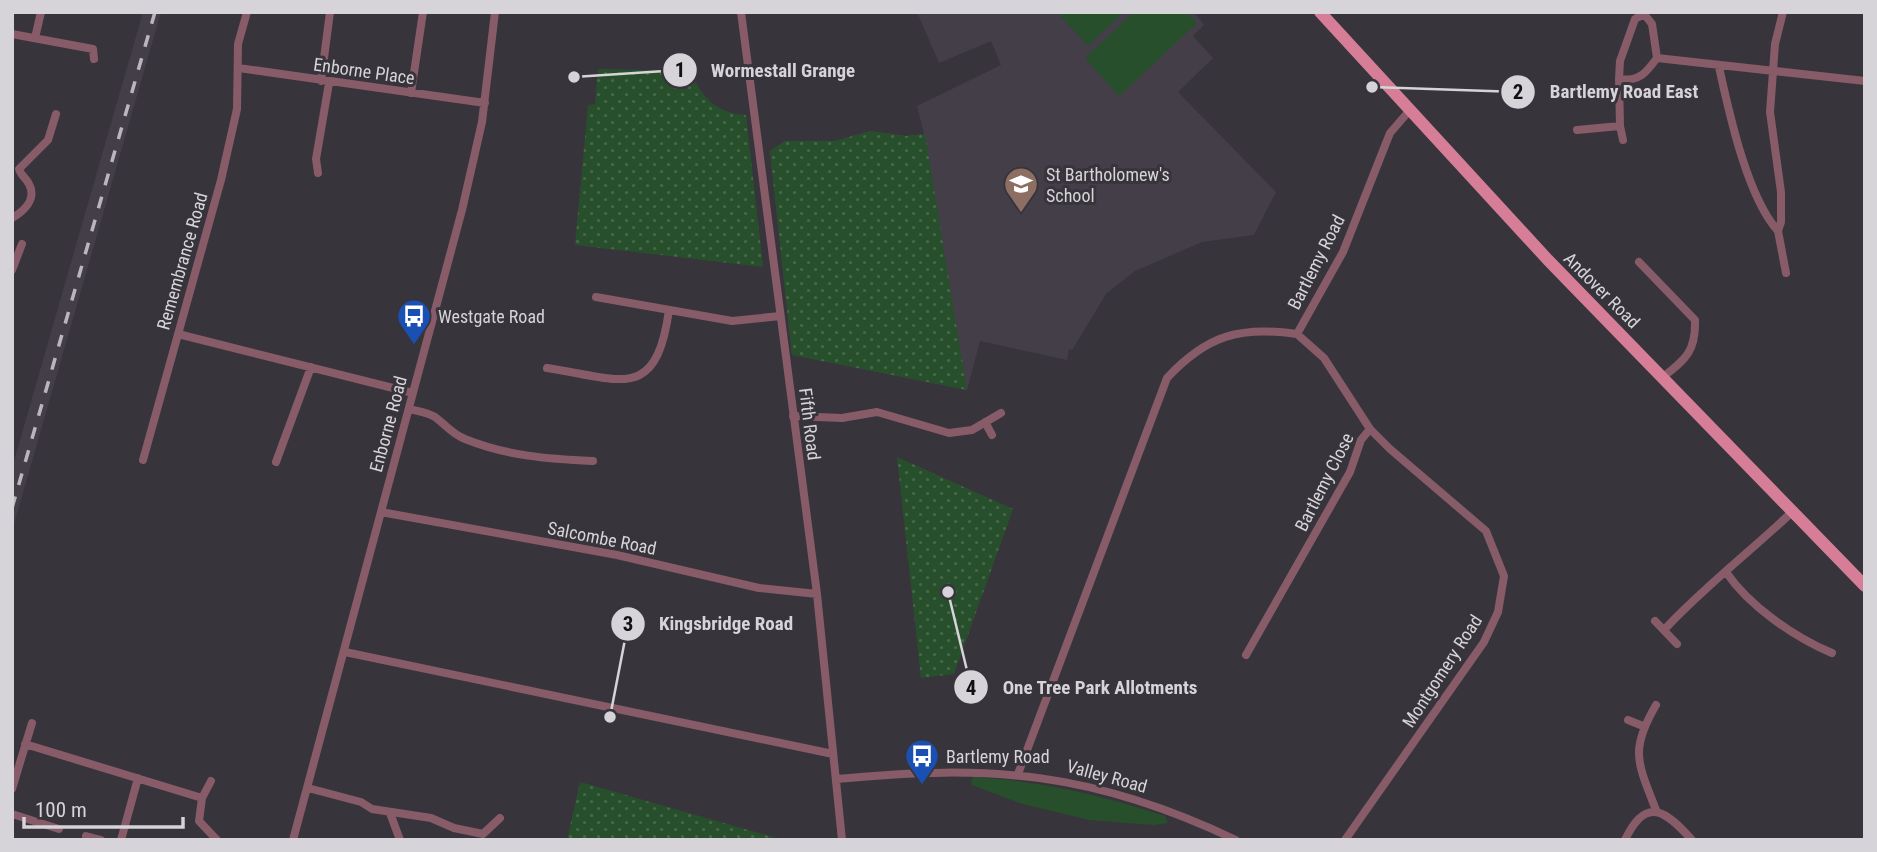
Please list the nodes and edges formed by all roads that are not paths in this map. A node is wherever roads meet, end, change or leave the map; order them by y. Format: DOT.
graph roads {
  1 [pos="41,12"];
  2 [pos="247,12"];
  3 [pos="330,12"];
  4 [pos="423,12"];
  5 [pos="495,12"];
  6 [pos="741,12"];
  7 [pos="1320,12"];
  8 [pos="1783,12"];
  9 [pos="12,34"];
  10 [pos="35,38"];
  11 [pos="1657,58"];
  12 [pos="94,59"];
  13 [pos="1718,67"];
  14 [pos="239,68"];
  15 [pos="1771,70"];
  16 [pos="1619,79"];
  17 [pos="1865,81"];
  18 [pos="325,82"];
  19 [pos="411,93"];
  20 [pos="485,103"];
  21 [pos="1410,110"];
  22 [pos="56,114"];
  23 [pos="1620,126"];
  24 [pos="1577,130"];
  25 [pos="1623,141"];
  26 [pos="16,167"];
  27 [pos="318,173"];
  28 [pos="12,218"];
  29 [pos="1777,231"];
  30 [pos="22,244"];
  31 [pos="1639,262"];
  32 [pos="12,270"];
  33 [pos="1786,273"];
  34 [pos="596,298"];
  35 [pos="669,310"];
  36 [pos="780,316"];
  37 [pos="178,334"];
  38 [pos="1297,334"];
  39 [pos="311,367"];
  40 [pos="547,368"];
  41 [pos="1663,377"];
  42 [pos="413,393"];
  43 [pos="409,409"];
  44 [pos="1001,413"];
  45 [pos="793,416"];
  46 [pos="985,422"];
  47 [pos="1370,429"];
  48 [pos="992,435"];
  49 [pos="144,460"];
  50 [pos="593,461"];
  51 [pos="276,462"];
  52 [pos="382,512"];
  53 [pos="1792,512"];
  54 [pos="1726,572"];
  55 [pos="1865,586"];
  56 [pos="817,594"];
  57 [pos="1655,621"];
  58 [pos="1665,629"];
  59 [pos="1677,644"];
  60 [pos="345,652"];
  61 [pos="1832,653"];
  62 [pos="1246,655"];
  63 [pos="1656,705"];
  64 [pos="1628,720"];
  65 [pos="32,723"];
  66 [pos="1643,726"];
  67 [pos="25,744"];
  68 [pos="833,754"];
  69 [pos="1018,774"];
  70 [pos="138,778"];
  71 [pos="838,779"];
  72 [pos="211,781"];
  73 [pos="308,788"];
  74 [pos="12,789"];
  75 [pos="202,798"];
  76 [pos="1656,810"];
  77 [pos="390,813"];
  78 [pos="12,814"];
  79 [pos="500,818"];
  80 [pos="59,829"];
  81 [pos="86,836"];
  82 [pos="101,840"];
  83 [pos="121,840"];
  84 [pos="217,840"];
  85 [pos="293,840"];
  86 [pos="400,840"];
  87 [pos="842,840"];
  88 [pos="1236,840"];
  89 [pos="1345,840"];
  90 [pos="1625,840"];
  91 [pos="1692,840"];
  1 -- 10 [label="street"];
  2 -- 14 [label="street, Remembrance Road"];
  3 -- 18 [label="street"];
  4 -- 19 [label="street"];
  5 -- 20 [label="street, Enborne Road"];
  6 -- 36 [label="street, Fifth Road"];
  7 -- 21 [label="main road, Andover Road"];
  8 -- 15 [label="street"];
  9 -- 10 [label="street"];
  10 -- 12 [label="street"];
  11 -- 13 [label="street"];
  11 -- 16 [label="street"];
  11 -- 16 [label="street"];
  13 -- 15 [label="street"];
  13 -- 29 [label="street"];
  14 -- 18 [label="street, Enborne Place"];
  14 -- 37 [label="street, Remembrance Road"];
  15 -- 17 [label="street"];
  15 -- 29 [label="street"];
  16 -- 23 [label="street"];
  18 -- 19 [label="street, Enborne Place"];
  18 -- 27 [label="street"];
  19 -- 20 [label="street, Enborne Place"];
  20 -- 42 [label="street, Enborne Road"];
  21 -- 38 [label="street, Bartlemy Road"];
  21 -- 41 [label="main road, Andover Road"];
  22 -- 26 [label="street"];
  23 -- 24 [label="street"];
  23 -- 25 [label="street"];
  26 -- 28 [label="street"];
  29 -- 33 [label="street"];
  30 -- 32 [label="street"];
  31 -- 41 [label="street"];
  34 -- 35 [label="street"];
  35 -- 36 [label="street"];
  35 -- 40 [label="street"];
  36 -- 45 [label="street, Fifth Road"];
  37 -- 39 [label="street"];
  37 -- 49 [label="street, Remembrance Road"];
  38 -- 47 [label="street, Bartlemy Close"];
  38 -- 69 [label="street, Bartlemy Road"];
  39 -- 42 [label="street"];
  39 -- 51 [label="street"];
  41 -- 53 [label="main road, Andover Road"];
  42 -- 43 [label="street, Enborne Road"];
  43 -- 50 [label="street"];
  43 -- 52 [label="street, Enborne Road"];
  44 -- 46 [label="street"];
  45 -- 46 [label="street"];
  45 -- 56 [label="street, Fifth Road"];
  46 -- 48 [label="street"];
  47 -- 62 [label="street, Bartlemy Close"];
  47 -- 89 [label="street, Montgomery Road"];
  52 -- 56 [label="street, Salcombe Road"];
  52 -- 60 [label="street, Enborne Road"];
  53 -- 54 [label="street"];
  53 -- 55 [label="main road, Andover Road"];
  54 -- 58 [label="street"];
  54 -- 61 [label="street"];
  56 -- 68 [label="street, Fifth Road"];
  57 -- 58 [label="street"];
  58 -- 59 [label="street"];
  60 -- 68 [label="street"];
  60 -- 73 [label="street, Enborne Road"];
  63 -- 66 [label="street"];
  64 -- 66 [label="street"];
  65 -- 67 [label="street"];
  66 -- 76 [label="street"];
  67 -- 70 [label="street"];
  67 -- 74 [label="street"];
  68 -- 71 [label="street, Fifth Road"];
  69 -- 71 [label="street, Valley Road"];
  69 -- 88 [label="street, Valley Road"];
  70 -- 75 [label="street"];
  70 -- 83 [label="street"];
  71 -- 87 [label="street, Fifth Road"];
  72 -- 75 [label="street"];
  73 -- 77 [label="street"];
  73 -- 85 [label="street, Enborne Road"];
  75 -- 84 [label="street"];
  76 -- 90 [label="street"];
  76 -- 91 [label="street"];
  77 -- 79 [label="street"];
  77 -- 86 [label="street"];
  78 -- 80 [label="street"];
  81 -- 82 [label="street"];
}
